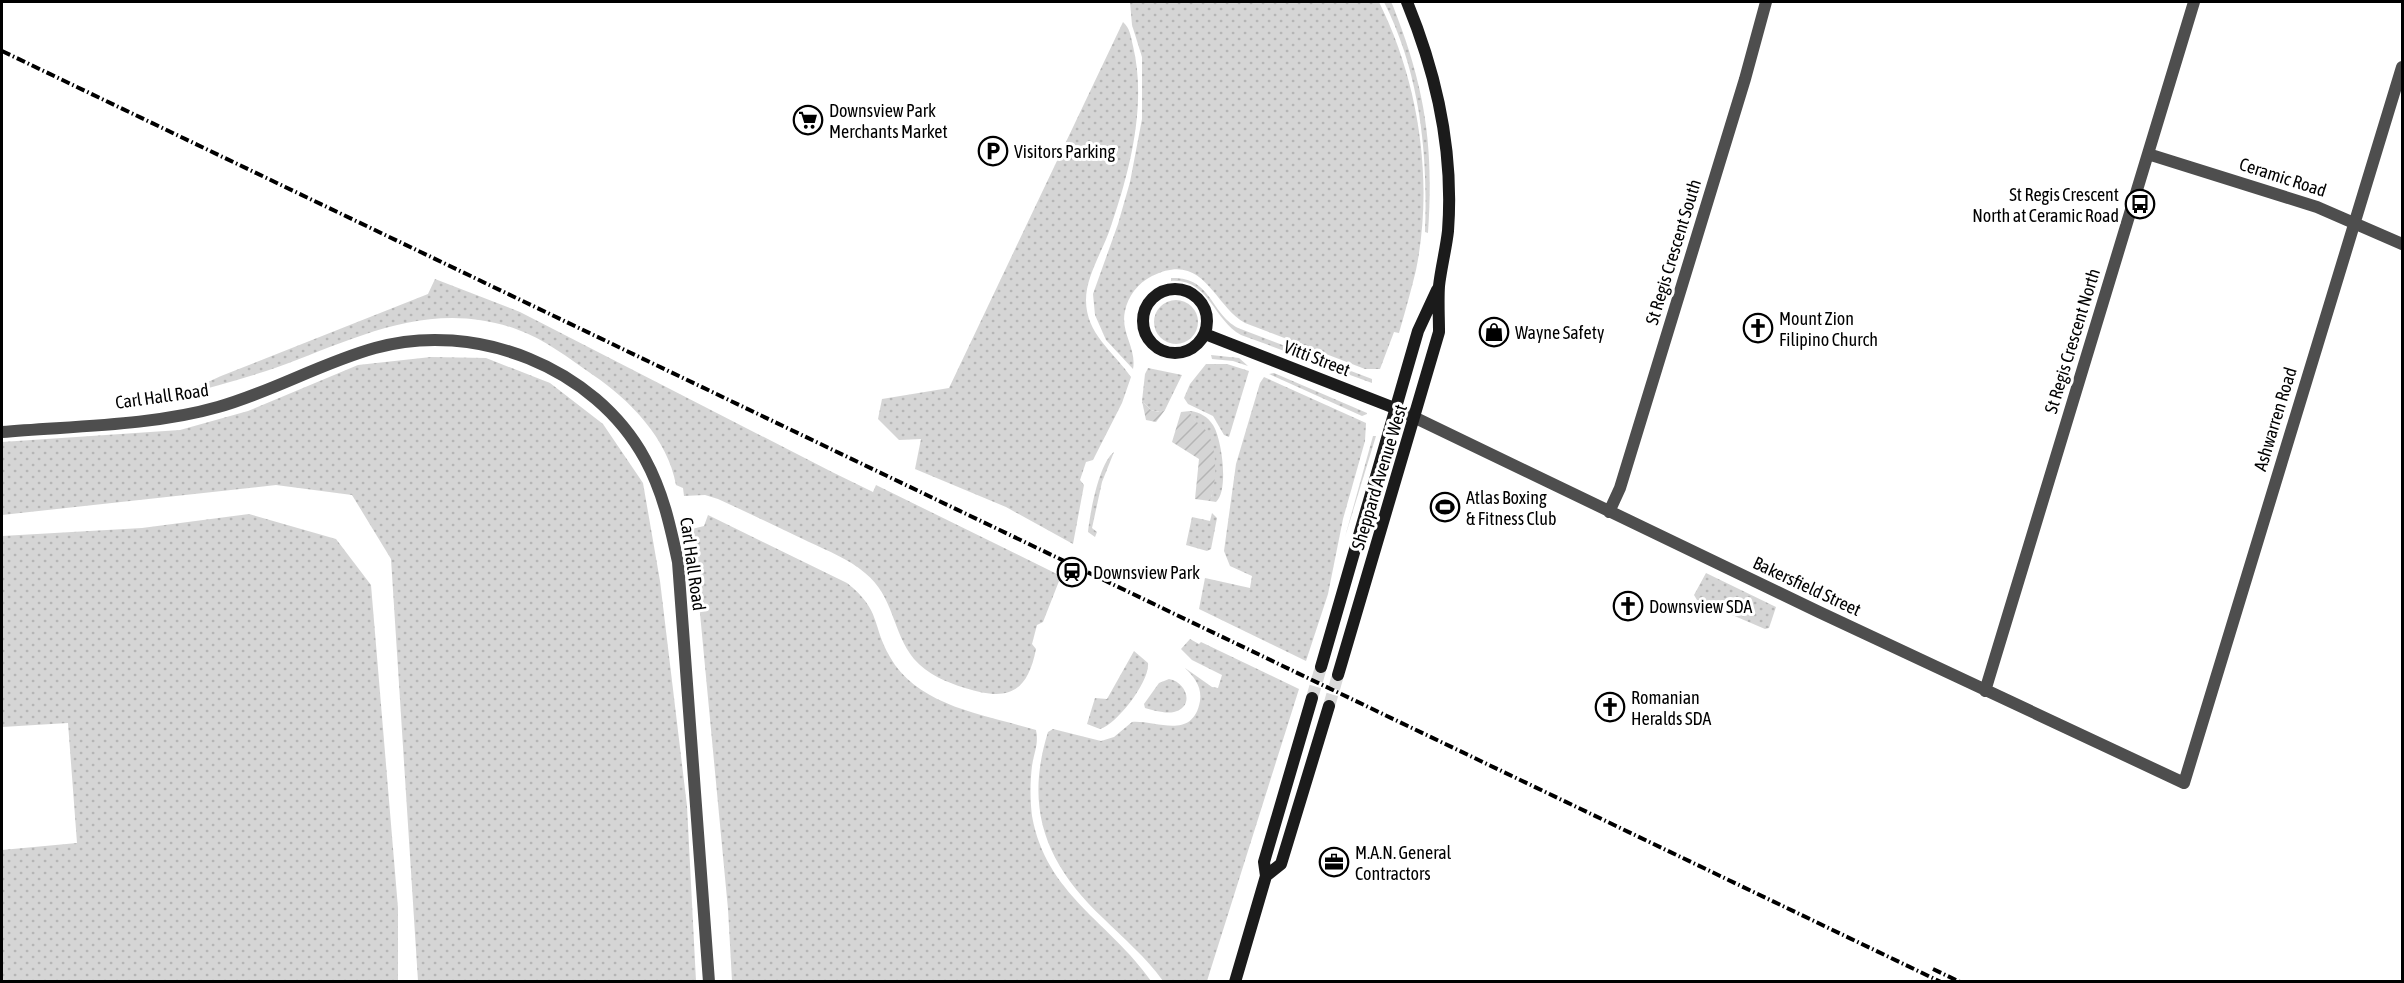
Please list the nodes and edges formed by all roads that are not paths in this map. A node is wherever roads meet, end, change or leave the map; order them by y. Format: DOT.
graph roads {
  1 [pos="1407,2"];
  2 [pos="1766,2"];
  3 [pos="2194,2"];
  4 [pos="2403,67"];
  5 [pos="2148,153"];
  6 [pos="2354,221"];
  7 [pos="2403,244"];
  8 [pos="1439,286"];
  9 [pos="1205,334"];
  10 [pos="1397,409"];
  11 [pos="1416,417"];
  12 [pos="2,432"];
  13 [pos="1609,512"];
  14 [pos="1321,667"];
  15 [pos="1338,675"];
  16 [pos="1985,691"];
  17 [pos="1312,698"];
  18 [pos="1329,706"];
  19 [pos="2184,783"];
  20 [pos="1266,876"];
  21 [pos="709,981"];
  22 [pos="1235,981"];
  1 -- 8 [label="main road, Sheppard Avenue West"];
  2 -- 13 [label="street, St Regis Crescent South"];
  3 -- 5 [label="street, St Regis Crescent North"];
  4 -- 6 [label="street, Ashwarren Road"];
  5 -- 6 [label="street, Ceramic Road"];
  5 -- 16 [label="street, St Regis Crescent North"];
  6 -- 7 [label="street, Ceramic Road"];
  6 -- 19 [label="street, Ashwarren Road"];
  8 -- 10 [label="main road, Sheppard Avenue West"];
  8 -- 11 [label="main road, Sheppard Avenue West"];
  9 -- 9 [label="main road"];
  9 -- 10 [label="main road, Vitti Street"];
  10 -- 11 [label="street, Vitti Street"];
  10 -- 14 [label="main road, Sheppard Avenue West"];
  11 -- 13 [label="street, Bakersfield Street"];
  11 -- 15 [label="main road, Sheppard Avenue West"];
  12 -- 21 [label="street, Carl Hall Road"];
  13 -- 16 [label="street, Bakersfield Street"];
  16 -- 19 [label="street, Bakersfield Street"];
  17 -- 20 [label="main road"];
  18 -- 20 [label="main road"];
  20 -- 22 [label="main road"];
}
